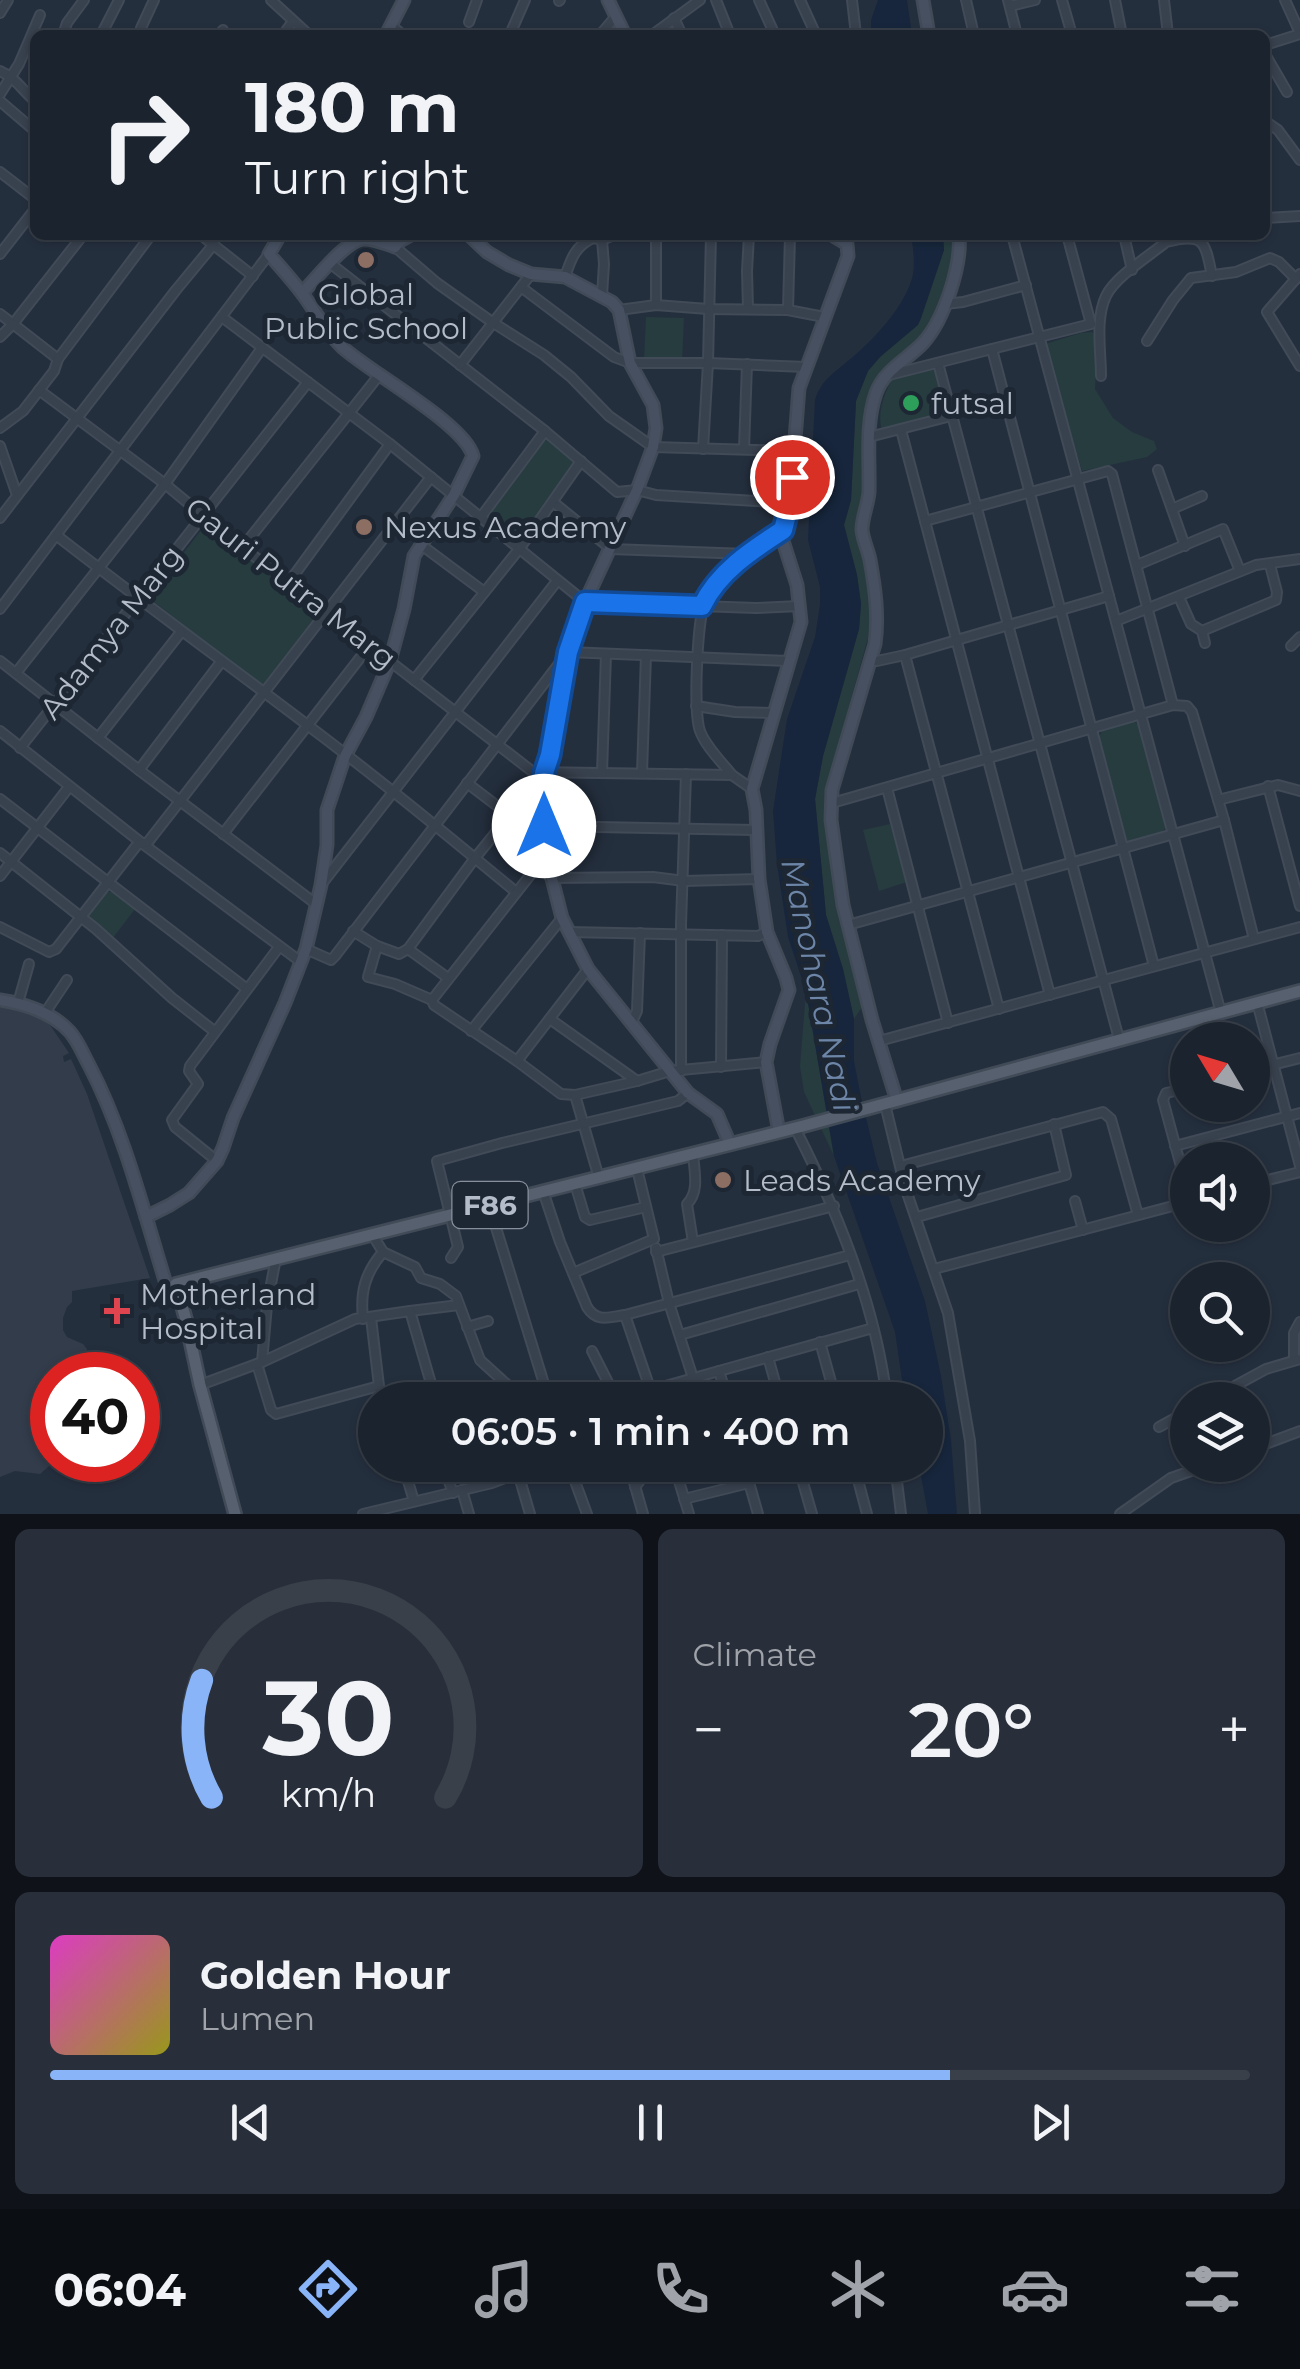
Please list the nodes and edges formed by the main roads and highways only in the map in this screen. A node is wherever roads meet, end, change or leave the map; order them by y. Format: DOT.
graph roads {
  1 [pos="1300,991"];
  2 [pos="232,1513"];
  1 -- 2 [label="main road, F86"];
}
